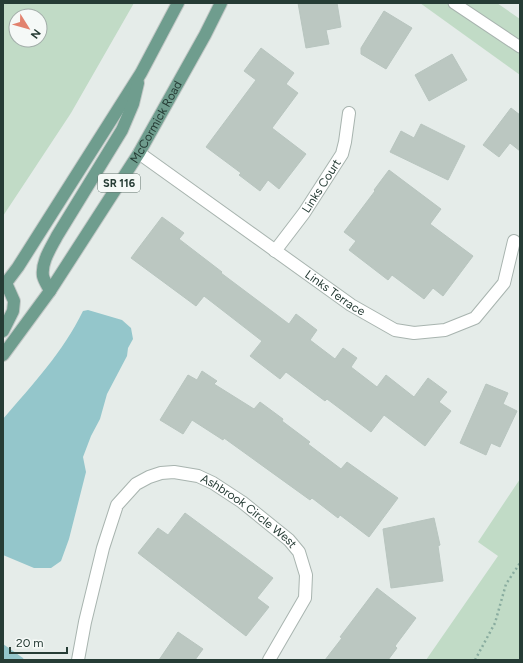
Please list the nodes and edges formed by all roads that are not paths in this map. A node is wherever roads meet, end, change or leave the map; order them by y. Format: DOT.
graph roads {
  1 [pos="178,3"];
  2 [pos="221,3"];
  3 [pos="454,3"];
  4 [pos="520,47"];
  5 [pos="141,73"];
  6 [pos="349,113"];
  7 [pos="139,153"];
  8 [pos="514,241"];
  9 [pos="275,251"];
  10 [pos="4,284"];
  11 [pos="50,291"];
  12 [pos="3,331"];
  13 [pos="3,355"];
  14 [pos="78,660"];
  15 [pos="269,660"];
  1 -- 5 [label="main road, SR 116"];
  2 -- 7 [label="main road, McCormick Road / SR 116"];
  3 -- 4 [label="lane"];
  5 -- 10 [label="main road, SR 116"];
  5 -- 11 [label="main road"];
  6 -- 9 [label="street, Links Court"];
  7 -- 9 [label="street, Links Terrace"];
  7 -- 11 [label="main road, McCormick Road / SR 116"];
  8 -- 9 [label="street, Links Terrace"];
  10 -- 12 [label="main road"];
  11 -- 13 [label="main road, McCormick Road / SR 116"];
  14 -- 15 [label="street, Ashbrook Circle West"];
}
